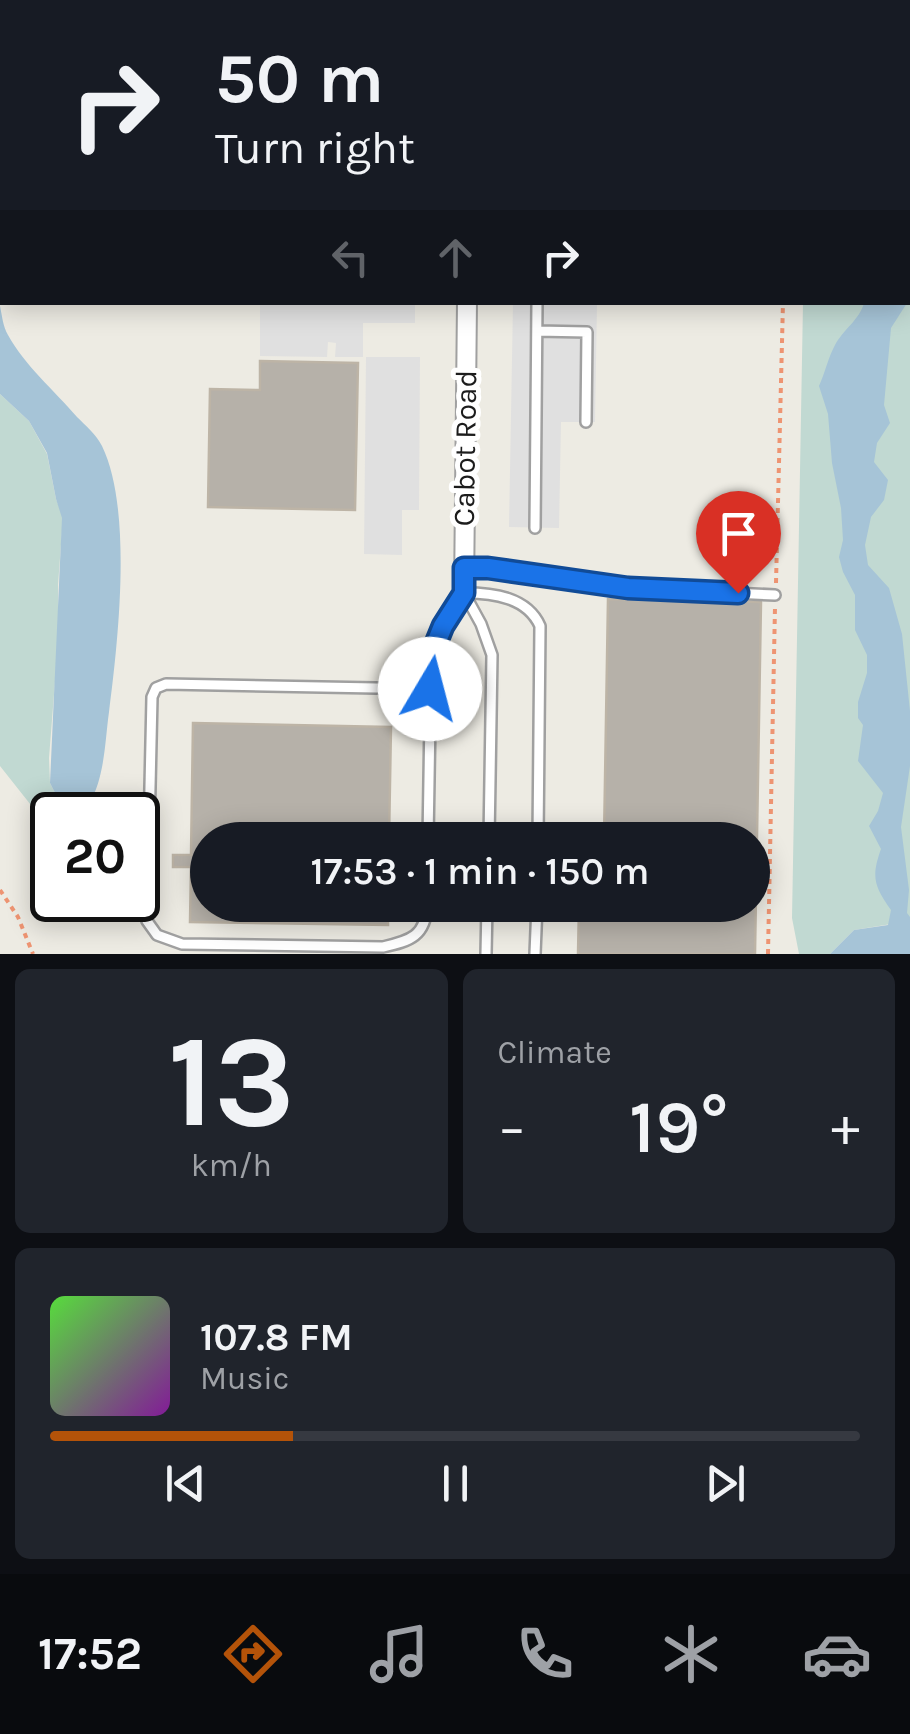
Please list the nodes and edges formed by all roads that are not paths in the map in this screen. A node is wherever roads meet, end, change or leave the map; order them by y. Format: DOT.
graph roads {
  1 [pos="468,305"];
  2 [pos="537,305"];
  3 [pos="537,331"];
  4 [pos="586,422"];
  5 [pos="535,528"];
  6 [pos="464,568"];
  7 [pos="464,593"];
  8 [pos="776,595"];
  9 [pos="430,689"];
  10 [pos="428,822"];
  11 [pos="489,822"];
  12 [pos="538,822"];
  13 [pos="425,922"];
  14 [pos="487,922"];
  15 [pos="536,922"];
  16 [pos="486,954"];
  17 [pos="535,954"];
  1 -- 6 [label="street, Cabot Road"];
  2 -- 3 [label="lane"];
  3 -- 4 [label="lane"];
  3 -- 5 [label="lane"];
  6 -- 7 [label="street, Cabot Road"];
  6 -- 8 [label="lane"];
  7 -- 9 [label="lane"];
  7 -- 11 [label="lane"];
  7 -- 12 [label="lane"];
  9 -- 10 [label="lane"];
  9 -- 13 [label="lane"];
  14 -- 16 [label="lane"];
  15 -- 17 [label="lane"];
}
